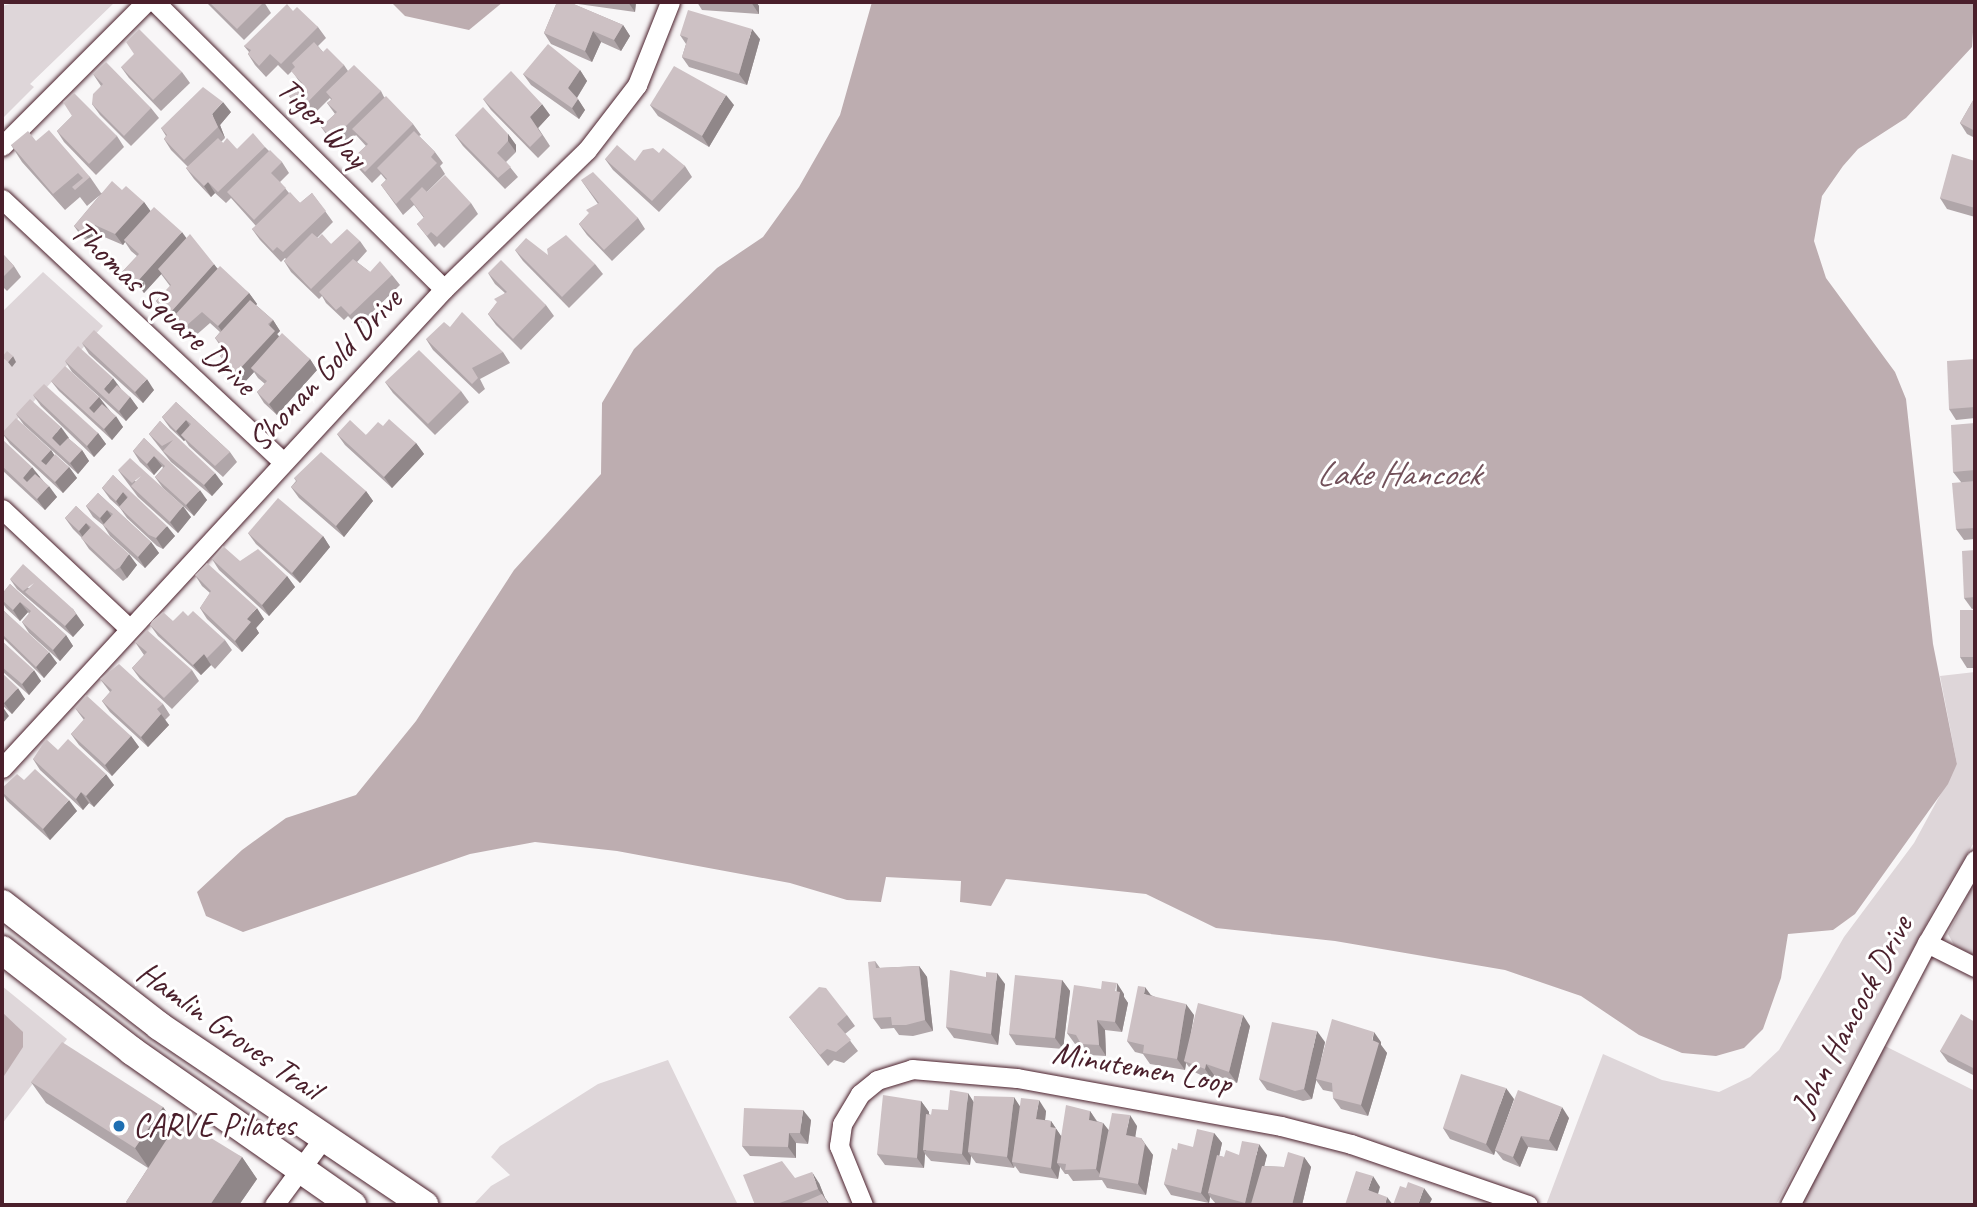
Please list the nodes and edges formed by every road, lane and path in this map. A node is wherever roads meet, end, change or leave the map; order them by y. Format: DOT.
graph roads {
  1 [pos="146,2"];
  2 [pos="155,2"];
  3 [pos="670,2"];
  4 [pos="2,146"];
  5 [pos="2,199"];
  6 [pos="444,289"];
  7 [pos="283,462"];
  8 [pos="2,509"];
  9 [pos="130,629"];
  10 [pos="2,768"];
  11 [pos="1975,860"];
  12 [pos="2,904"];
  13 [pos="1927,943"];
  14 [pos="2,950"];
  15 [pos="1975,967"];
  16 [pos="322,1140"];
  17 [pos="301,1167"];
  18 [pos="274,1205"];
  19 [pos="352,1205"];
  20 [pos="424,1205"];
  21 [pos="863,1205"];
  22 [pos="1528,1205"];
  23 [pos="1790,1205"];
  1 -- 4 [label="street"];
  2 -- 6 [label="street, Tiger Way"];
  3 -- 6 [label="street, Shonan Gold Drive"];
  5 -- 7 [label="street, Thomas Square Drive"];
  6 -- 7 [label="street, Shonan Gold Drive"];
  7 -- 9 [label="street, Shonan Gold Drive"];
  8 -- 9 [label="street"];
  9 -- 10 [label="street, Shonan Gold Drive"];
  11 -- 13 [label="street, John Hancock Drive"];
  12 -- 16 [label="main road, Hamlin Groves Trail"];
  13 -- 15 [label="street"];
  13 -- 23 [label="street, John Hancock Drive"];
  14 -- 17 [label="main road"];
  16 -- 17 [label="street"];
  16 -- 20 [label="main road, Hamlin Groves Trail"];
  17 -- 18 [label="street"];
  17 -- 19 [label="main road"];
  21 -- 22 [label="street, Minutemen Loop"];
}
